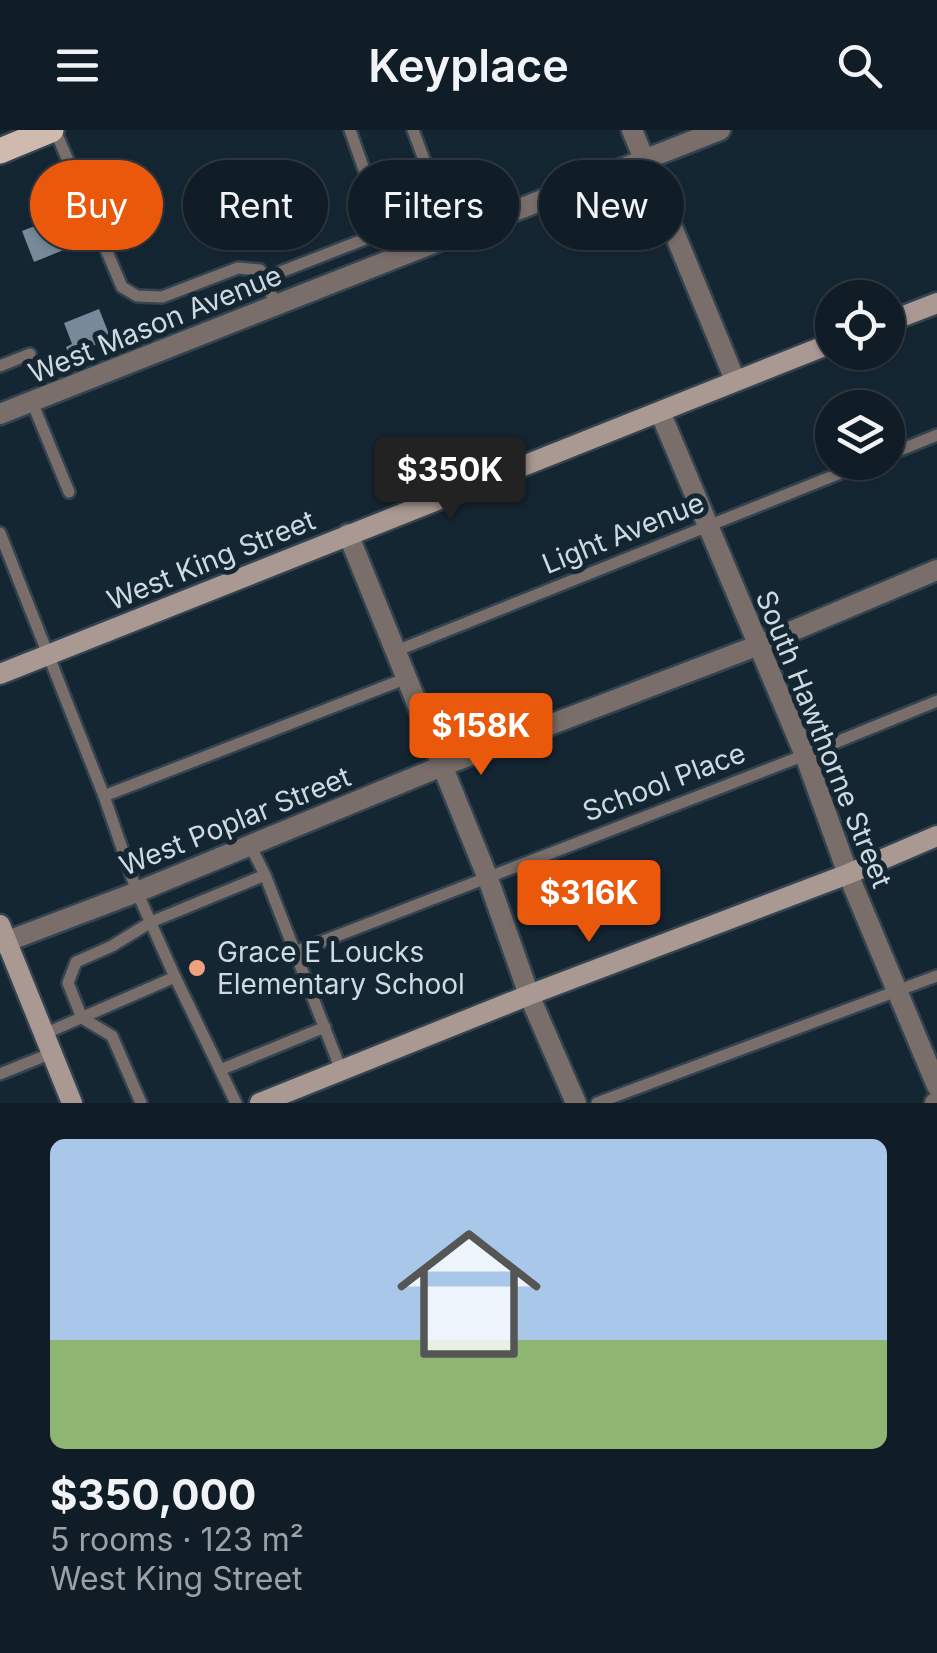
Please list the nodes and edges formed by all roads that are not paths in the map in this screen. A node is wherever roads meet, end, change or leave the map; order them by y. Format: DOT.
graph roads {
  1 [pos="53,130"];
  2 [pos="350,130"];
  3 [pos="413,130"];
  4 [pos="632,130"];
  5 [pos="720,130"];
  6 [pos="687,136"];
  7 [pos="7,142"];
  8 [pos="645,159"];
  9 [pos="361,160"];
  10 [pos="424,160"];
  11 [pos="348,246"];
  12 [pos="265,278"];
  13 [pos="937,303"];
  14 [pos="276,306"];
  15 [pos="905,315"];
  16 [pos="815,349"];
  17 [pos="30,354"];
  18 [pos="0,366"];
  19 [pos="735,380"];
  20 [pos="32,402"];
  21 [pos="1,412"];
  22 [pos="660,412"];
  23 [pos="937,435"];
  24 [pos="905,448"];
  25 [pos="823,480"];
  26 [pos="69,492"];
  27 [pos="708,526"];
  28 [pos="0,533"];
  29 [pos="348,534"];
  30 [pos="937,570"];
  31 [pos="759,645"];
  32 [pos="396,651"];
  33 [pos="50,655"];
  34 [pos="0,674"];
  35 [pos="407,678"];
  36 [pos="937,701"];
  37 [pos="804,755"];
  38 [pos="442,766"];
  39 [pos="104,796"];
  40 [pos="937,836"];
  41 [pos="250,845"];
  42 [pos="848,874"];
  43 [pos="264,875"];
  44 [pos="487,876"];
  45 [pos="137,892"];
  46 [pos="151,922"];
  47 [pos="2,937"];
  48 [pos="295,952"];
  49 [pos="937,976"];
  50 [pos="175,977"];
  51 [pos="898,992"];
  52 [pos="528,995"];
  53 [pos="82,1018"];
  54 [pos="325,1027"];
  55 [pos="48,1044"];
  56 [pos="220,1070"];
  57 [pos="341,1070"];
  58 [pos="0,1074"];
  59 [pos="937,1086"];
  60 [pos="72,1103"];
  61 [pos="141,1103"];
  62 [pos="236,1103"];
  63 [pos="260,1103"];
  64 [pos="576,1103"];
  65 [pos="597,1103"];
  1 -- 7 [label="main road"];
  1 -- 12 [label="lane"];
  2 -- 9 [label="lane"];
  3 -- 10 [label="lane"];
  4 -- 8 [label="street"];
  5 -- 6 [label="street, West Mason Avenue"];
  6 -- 8 [label="street, West Mason Avenue"];
  8 -- 14 [label="street, West Mason Avenue"];
  8 -- 19 [label="street"];
  11 -- 12 [label="lane"];
  12 -- 14 [label="lane"];
  13 -- 15 [label="street"];
  14 -- 20 [label="street, West Mason Avenue"];
  16 -- 19 [label="street, West King Street"];
  17 -- 18 [label="lane"];
  19 -- 22 [label="street, West King Street"];
  20 -- 21 [label="street, West Mason Avenue"];
  20 -- 26 [label="lane"];
  22 -- 27 [label="street, South Hawthorne Street"];
  22 -- 29 [label="street, West King Street"];
  23 -- 24 [label="lane"];
  25 -- 27 [label="lane, Light Avenue"];
  27 -- 31 [label="street, South Hawthorne Street"];
  27 -- 32 [label="lane, Light Avenue"];
  28 -- 33 [label="lane"];
  29 -- 32 [label="street"];
  29 -- 33 [label="street, West King Street"];
  30 -- 31 [label="street, West Poplar Street"];
  31 -- 37 [label="street, South Hawthorne Street"];
  31 -- 38 [label="street, West Poplar Street"];
  32 -- 35 [label="street"];
  33 -- 34 [label="street, West King Street"];
  33 -- 39 [label="lane"];
  35 -- 38 [label="street"];
  35 -- 39 [label="lane"];
  36 -- 37 [label="lane, School Place"];
  37 -- 42 [label="street, South Hawthorne Street"];
  37 -- 44 [label="lane, School Place"];
  38 -- 41 [label="street, West Poplar Street"];
  38 -- 44 [label="street"];
  39 -- 45 [label="lane"];
  40 -- 42 [label="street"];
  41 -- 43 [label="lane"];
  41 -- 45 [label="street, West Poplar Street"];
  42 -- 51 [label="street, South Hawthorne Street"];
  42 -- 52 [label="street"];
  43 -- 46 [label="lane"];
  43 -- 48 [label="lane"];
  44 -- 48 [label="lane, School Place"];
  44 -- 52 [label="street"];
  45 -- 46 [label="lane"];
  45 -- 47 [label="street, West Poplar Street"];
  46 -- 50 [label="lane"];
  46 -- 53 [label="lane"];
  47 -- 55 [label="street"];
  48 -- 54 [label="lane"];
  49 -- 51 [label="lane"];
  50 -- 53 [label="lane"];
  50 -- 56 [label="lane"];
  51 -- 59 [label="street, South Hawthorne Street"];
  51 -- 65 [label="lane"];
  52 -- 57 [label="street"];
  52 -- 64 [label="street"];
  53 -- 55 [label="lane"];
  53 -- 61 [label="lane"];
  54 -- 56 [label="lane"];
  54 -- 57 [label="lane"];
  55 -- 58 [label="lane"];
  55 -- 60 [label="street"];
  56 -- 62 [label="lane"];
  57 -- 63 [label="street"];
}
